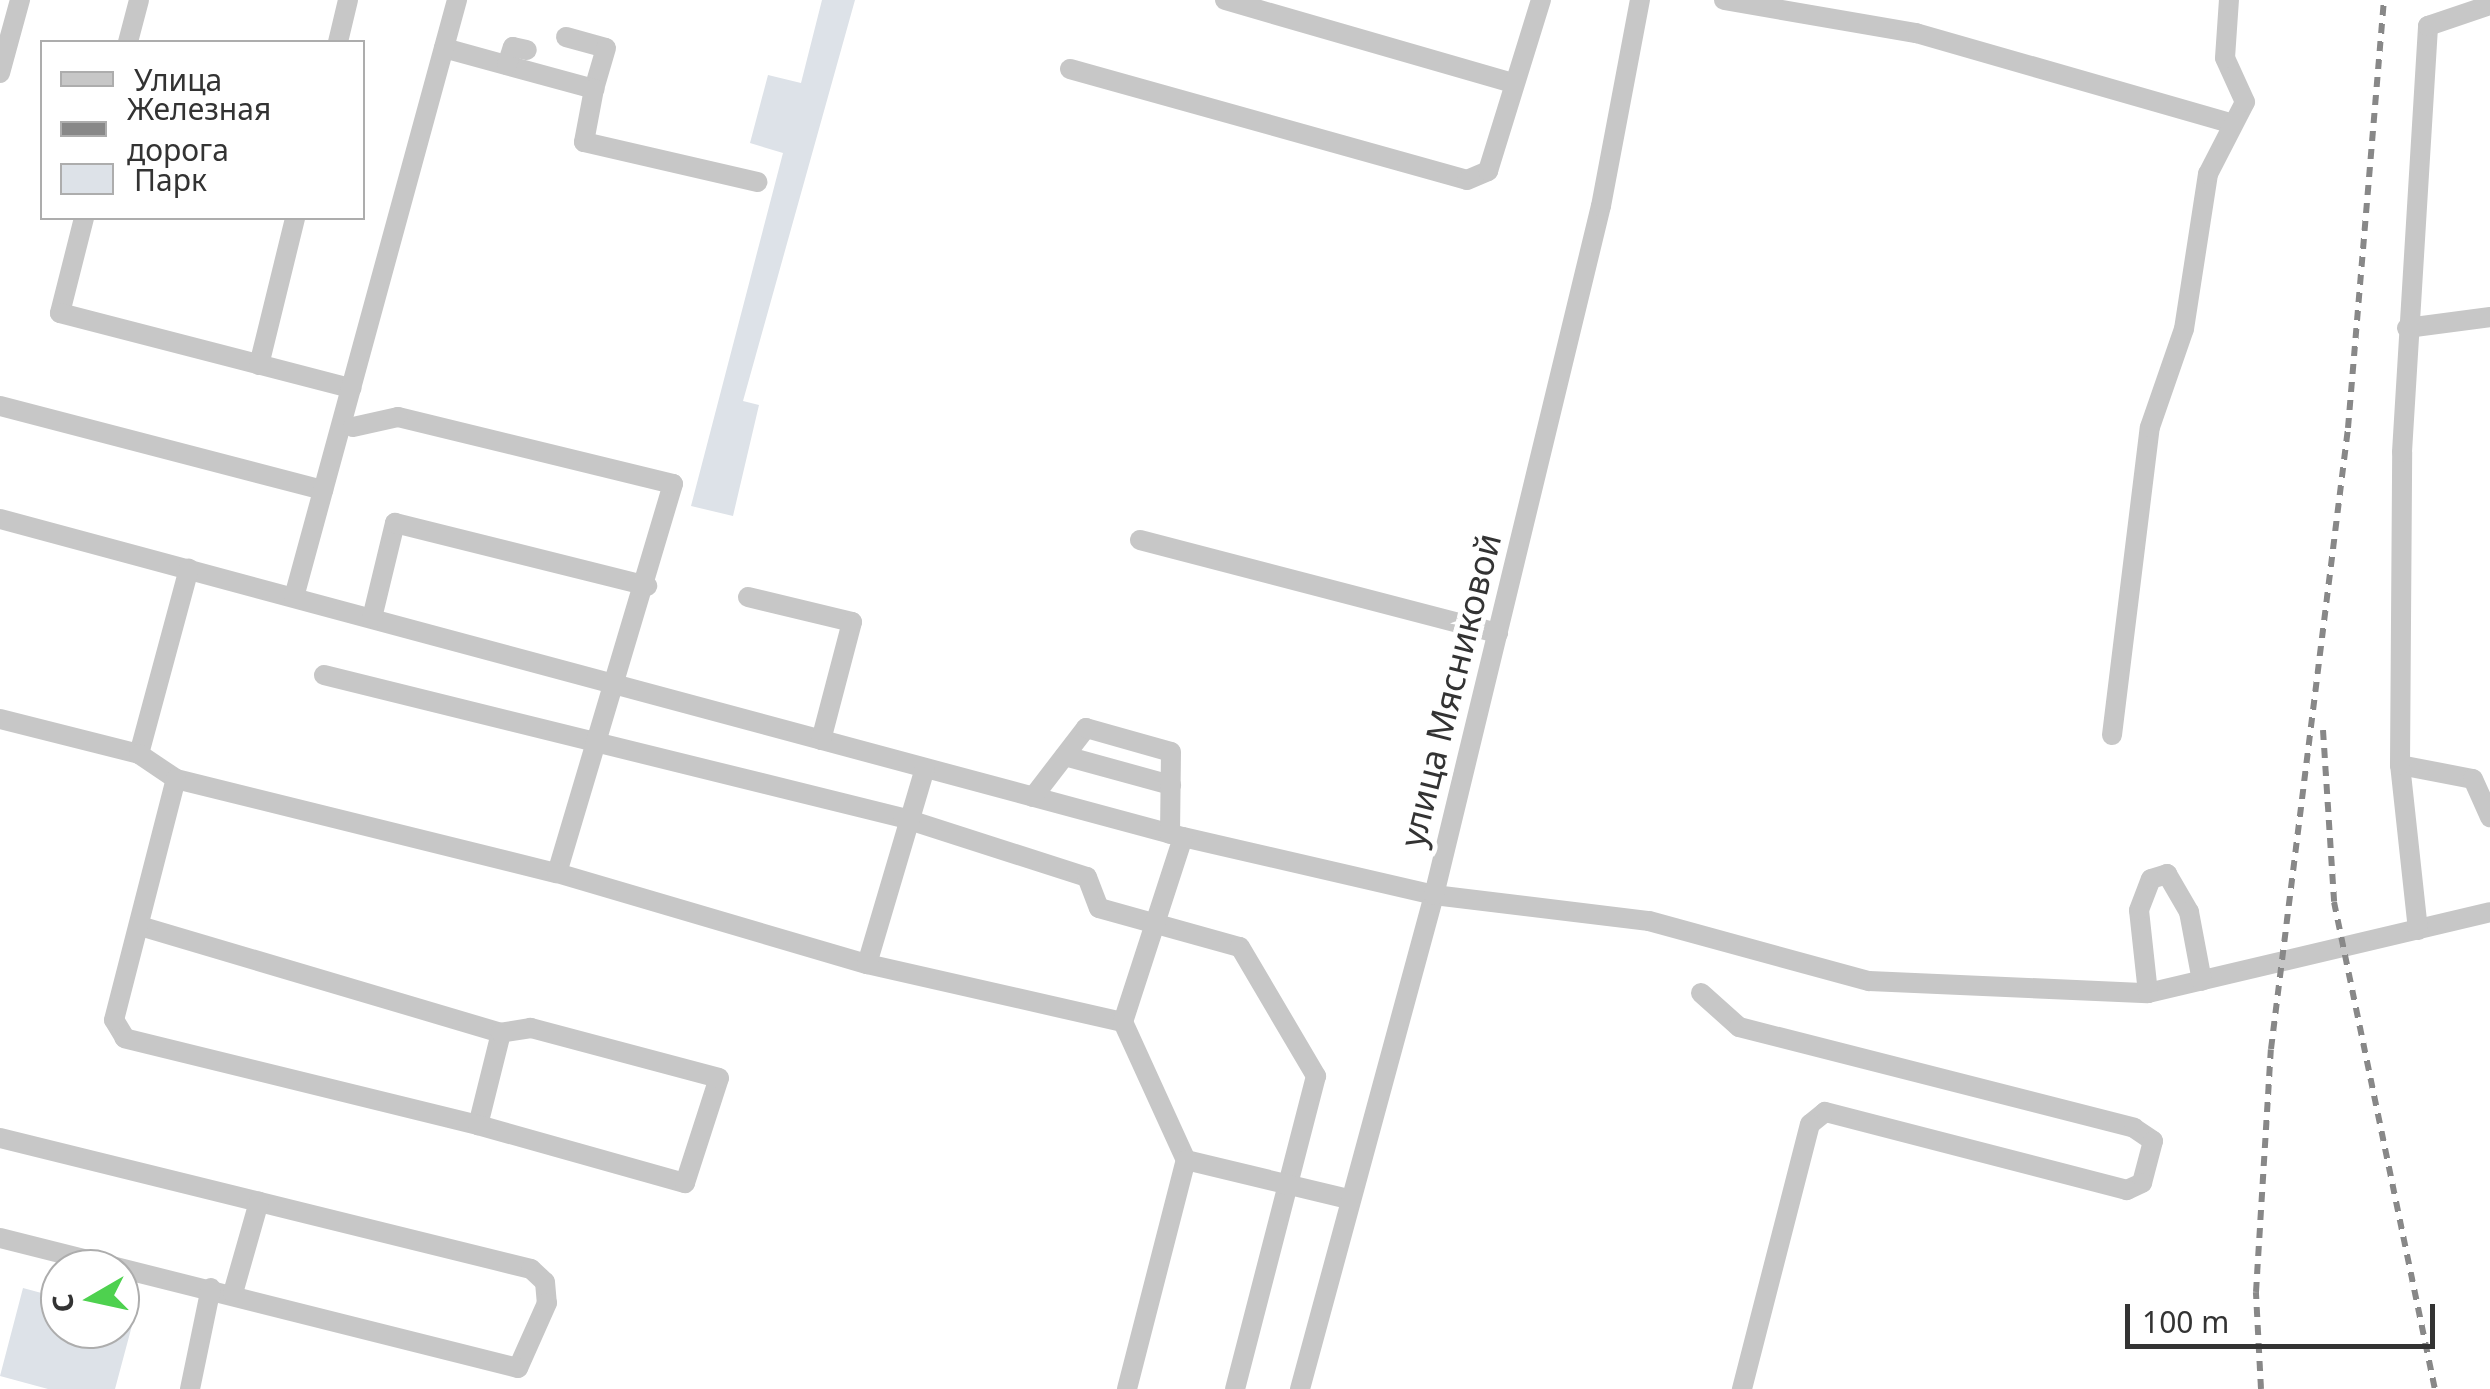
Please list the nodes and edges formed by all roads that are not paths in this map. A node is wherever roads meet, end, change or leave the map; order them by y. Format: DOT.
graph roads {
  1 [pos="20,0"];
  2 [pos="139,0"];
  3 [pos="348,0"];
  4 [pos="456,0"];
  5 [pos="1225,0"];
  6 [pos="1541,0"];
  7 [pos="1640,0"];
  8 [pos="1724,0"];
  9 [pos="2229,0"];
  10 [pos="2490,5"];
  11 [pos="566,36"];
  12 [pos="129,40"];
  13 [pos="338,40"];
  14 [pos="444,48"];
  15 [pos="527,50"];
  16 [pos="507,65"];
  17 [pos="1070,69"];
  18 [pos="0,73"];
  19 [pos="1512,83"];
  20 [pos="594,90"];
  21 [pos="2230,122"];
  22 [pos="757,182"];
  23 [pos="83,220"];
  24 [pos="295,220"];
  25 [pos="2490,316"];
  26 [pos="2408,328"];
  27 [pos="259,365"];
  28 [pos="351,388"];
  29 [pos="0,406"];
  30 [pos="353,428"];
  31 [pos="323,490"];
  32 [pos="0,518"];
  33 [pos="1140,540"];
  34 [pos="189,568"];
  35 [pos="646,586"];
  36 [pos="294,597"];
  37 [pos="748,597"];
  38 [pos="372,618"];
  39 [pos="1498,633"];
  40 [pos="324,675"];
  41 [pos="617,686"];
  42 [pos="0,719"];
  43 [pos="2112,736"];
  44 [pos="821,740"];
  45 [pos="588,744"];
  46 [pos="139,754"];
  47 [pos="1065,756"];
  48 [pos="2400,765"];
  49 [pos="925,768"];
  50 [pos="176,779"];
  51 [pos="1171,785"];
  52 [pos="1034,797"];
  53 [pos="2490,817"];
  54 [pos="903,818"];
  55 [pos="1176,835"];
  56 [pos="556,873"];
  57 [pos="1434,895"];
  58 [pos="2490,912"];
  59 [pos="1155,921"];
  60 [pos="140,926"];
  61 [pos="2418,930"];
  62 [pos="867,964"];
  63 [pos="2202,981"];
  64 [pos="1702,992"];
  65 [pos="2148,993"];
  66 [pos="1123,1022"];
  67 [pos="501,1033"];
  68 [pos="478,1126"];
  69 [pos="0,1138"];
  70 [pos="1186,1160"];
  71 [pos="1289,1186"];
  72 [pos="1349,1199"];
  73 [pos="259,1202"];
  74 [pos="0,1238"];
  75 [pos="212,1288"];
  76 [pos="233,1293"];
  77 [pos="186,1388"];
  78 [pos="1126,1389"];
  79 [pos="1235,1389"];
  80 [pos="1300,1389"];
  81 [pos="1742,1389"];
  1 -- 18 [label="street"];
  2 -- 12 [label="street"];
  3 -- 13 [label="street"];
  4 -- 14 [label="street"];
  5 -- 19 [label="street"];
  6 -- 19 [label="street"];
  7 -- 39 [label="street, улица Мясниковой"];
  8 -- 21 [label="street"];
  9 -- 21 [label="street"];
  10 -- 26 [label="street"];
  11 -- 20 [label="street"];
  14 -- 16 [label="street"];
  14 -- 28 [label="street"];
  15 -- 16 [label="street"];
  16 -- 20 [label="street"];
  17 -- 19 [label="street"];
  20 -- 22 [label="street"];
  21 -- 43 [label="street"];
  23 -- 27 [label="street"];
  24 -- 27 [label="street"];
  25 -- 26 [label="street"];
  26 -- 48 [label="street"];
  27 -- 28 [label="street"];
  28 -- 31 [label="street"];
  29 -- 31 [label="street"];
  30 -- 35 [label="street"];
  31 -- 36 [label="street"];
  32 -- 34 [label="street"];
  33 -- 39 [label="street"];
  34 -- 36 [label="street"];
  34 -- 46 [label="street"];
  35 -- 38 [label="street"];
  35 -- 41 [label="street"];
  36 -- 38 [label="street"];
  37 -- 44 [label="street"];
  38 -- 41 [label="street"];
  39 -- 57 [label="street, улица Мясниковой"];
  40 -- 45 [label="street"];
  41 -- 44 [label="street"];
  41 -- 45 [label="street"];
  42 -- 46 [label="street"];
  44 -- 49 [label="street"];
  45 -- 54 [label="street"];
  45 -- 56 [label="street"];
  46 -- 50 [label="street"];
  47 -- 51 [label="street"];
  47 -- 51 [label="street"];
  47 -- 52 [label="street"];
  48 -- 53 [label="street"];
  48 -- 61 [label="street"];
  49 -- 52 [label="street"];
  49 -- 54 [label="street"];
  50 -- 56 [label="street"];
  50 -- 60 [label="street"];
  51 -- 55 [label="street"];
  52 -- 55 [label="street"];
  54 -- 59 [label="street"];
  54 -- 62 [label="street"];
  55 -- 57 [label="street"];
  55 -- 59 [label="street"];
  56 -- 62 [label="street"];
  57 -- 65 [label="street"];
  57 -- 72 [label="street, улица Мясниковой"];
  58 -- 61 [label="street"];
  59 -- 66 [label="street"];
  59 -- 71 [label="street"];
  60 -- 67 [label="street"];
  60 -- 68 [label="street"];
  61 -- 63 [label="street"];
  62 -- 66 [label="street"];
  63 -- 65 [label="street"];
  63 -- 65 [label="street"];
  64 -- 81 [label="street"];
  66 -- 70 [label="street"];
  67 -- 68 [label="street"];
  67 -- 68 [label="street"];
  69 -- 73 [label="street"];
  70 -- 71 [label="street"];
  70 -- 78 [label="street"];
  71 -- 72 [label="street"];
  71 -- 79 [label="street"];
  72 -- 80 [label="street, улица Мясниковой"];
  73 -- 76 [label="street"];
  73 -- 76 [label="street"];
  74 -- 75 [label="street"];
  75 -- 76 [label="street"];
  75 -- 77 [label="street"];
}
